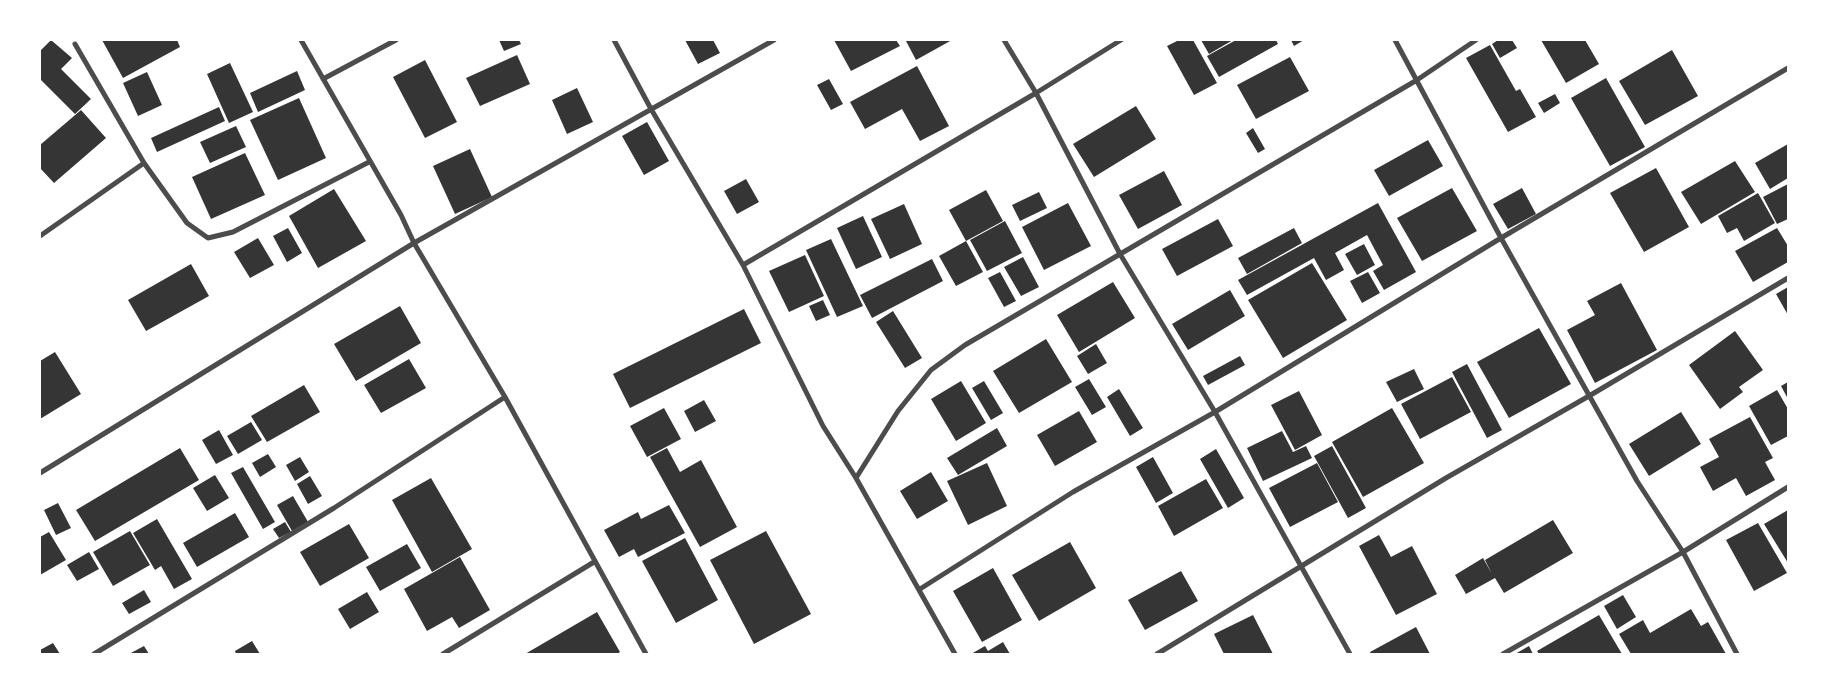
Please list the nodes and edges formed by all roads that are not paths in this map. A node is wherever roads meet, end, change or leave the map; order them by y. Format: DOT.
graph roads {
  1 [pos="301,40"];
  2 [pos="396,40"];
  3 [pos="614,40"];
  4 [pos="774,40"];
  5 [pos="1004,40"];
  6 [pos="1121,40"];
  7 [pos="1395,40"];
  8 [pos="1476,40"];
  9 [pos="75,44"];
  10 [pos="1788,68"];
  11 [pos="323,80"];
  12 [pos="1417,80"];
  13 [pos="1036,93"];
  14 [pos="651,108"];
  15 [pos="369,162"];
  16 [pos="144,164"];
  17 [pos="40,236"];
  18 [pos="1501,238"];
  19 [pos="414,243"];
  20 [pos="1120,254"];
  21 [pos="743,265"];
  22 [pos="1788,278"];
  23 [pos="1589,396"];
  24 [pos="505,397"];
  25 [pos="1215,412"];
  26 [pos="40,474"];
  27 [pos="856,478"];
  28 [pos="1788,487"];
  29 [pos="1683,552"];
  30 [pos="594,562"];
  31 [pos="1302,566"];
  32 [pos="920,589"];
  33 [pos="94,654"];
  34 [pos="443,654"];
  35 [pos="646,654"];
  36 [pos="955,654"];
  37 [pos="1157,654"];
  38 [pos="1350,654"];
  39 [pos="1503,654"];
  40 [pos="1737,654"];
  1 -- 11 [label="street"];
  2 -- 11 [label="street"];
  3 -- 14 [label="street"];
  4 -- 14 [label="street"];
  5 -- 13 [label="street"];
  6 -- 13 [label="street"];
  7 -- 12 [label="street"];
  8 -- 12 [label="street"];
  9 -- 16 [label="street"];
  10 -- 18 [label="street"];
  11 -- 15 [label="street"];
  12 -- 18 [label="street"];
  12 -- 20 [label="street"];
  13 -- 20 [label="street"];
  13 -- 21 [label="street"];
  14 -- 19 [label="street"];
  14 -- 21 [label="street"];
  15 -- 16 [label="street"];
  15 -- 19 [label="street"];
  16 -- 17 [label="street"];
  18 -- 23 [label="street"];
  18 -- 25 [label="street"];
  19 -- 24 [label="street"];
  19 -- 26 [label="street"];
  20 -- 25 [label="street"];
  20 -- 27 [label="street"];
  21 -- 27 [label="street"];
  22 -- 23 [label="street"];
  23 -- 29 [label="street"];
  23 -- 31 [label="street"];
  24 -- 30 [label="street"];
  24 -- 33 [label="street"];
  25 -- 31 [label="street"];
  25 -- 32 [label="street"];
  27 -- 32 [label="street"];
  28 -- 29 [label="street"];
  29 -- 39 [label="street"];
  29 -- 40 [label="street"];
  30 -- 34 [label="street"];
  30 -- 35 [label="street"];
  31 -- 37 [label="street"];
  31 -- 38 [label="street"];
  32 -- 36 [label="street"];
}
